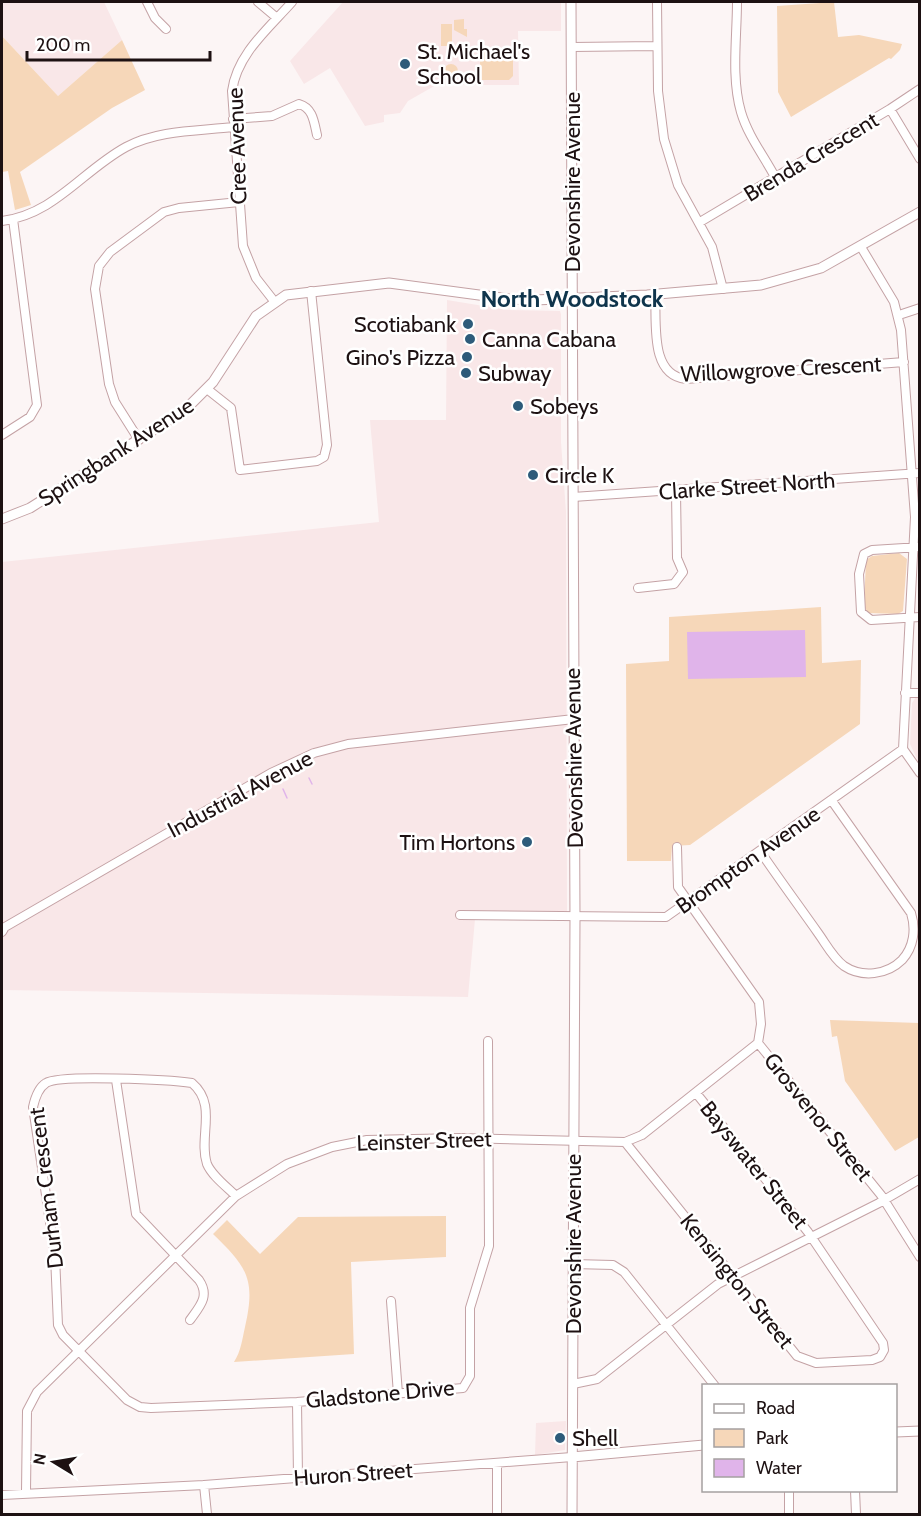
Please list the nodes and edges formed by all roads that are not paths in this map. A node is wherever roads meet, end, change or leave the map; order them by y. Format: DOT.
graph roads {
  1 [pos="147,2"];
  2 [pos="258,2"];
  3 [pos="292,2"];
  4 [pos="572,2"];
  5 [pos="657,2"];
  6 [pos="737,2"];
  7 [pos="277,18"];
  8 [pos="166,29"];
  9 [pos="657,46"];
  10 [pos="572,47"];
  11 [pos="920,89"];
  12 [pos="890,110"];
  13 [pos="233,123"];
  14 [pos="317,135"];
  15 [pos="920,159"];
  16 [pos="775,177"];
  17 [pos="239,202"];
  18 [pos="920,212"];
  19 [pos="13,219"];
  20 [pos="2,221"];
  21 [pos="700,222"];
  22 [pos="861,247"];
  23 [pos="723,289"];
  24 [pos="311,291"];
  25 [pos="655,294"];
  26 [pos="572,298"];
  27 [pos="274,301"];
  28 [pos="920,308"];
  29 [pos="899,315"];
  30 [pos="904,362"];
  31 [pos="207,389"];
  32 [pos="2,435"];
  33 [pos="139,440"];
  34 [pos="916,473"];
  35 [pos="676,492"];
  36 [pos="573,497"];
  37 [pos="2,519"];
  38 [pos="916,547"];
  39 [pos="638,588"];
  40 [pos="920,617"];
  41 [pos="909,618"];
  42 [pos="906,693"];
  43 [pos="920,693"];
  44 [pos="574,719"];
  45 [pos="903,749"];
  46 [pos="920,773"];
  47 [pos="832,801"];
  48 [pos="677,848"];
  49 [pos="760,851"];
  50 [pos="688,903"];
  51 [pos="460,915"];
  52 [pos="576,918"];
  53 [pos="2,932"];
  54 [pos="488,1041"];
  55 [pos="758,1043"];
  56 [pos="116,1080"];
  57 [pos="696,1093"];
  58 [pos="489,1139"];
  59 [pos="573,1140"];
  60 [pos="625,1142"];
  61 [pos="920,1179"];
  62 [pos="236,1196"];
  63 [pos="884,1200"];
  64 [pos="812,1237"];
  65 [pos="174,1255"];
  66 [pos="920,1257"];
  67 [pos="573,1264"];
  68 [pos="733,1276"];
  69 [pos="391,1301"];
  70 [pos="190,1320"];
  71 [pos="666,1324"];
  72 [pos="78,1350"];
  73 [pos="573,1384"];
  74 [pos="713,1384"];
  75 [pos="398,1394"];
  76 [pos="297,1402"];
  77 [pos="920,1431"];
  78 [pos="897,1432"];
  79 [pos="702,1445"];
  80 [pos="572,1457"];
  81 [pos="497,1464"];
  82 [pos="298,1478"];
  83 [pos="204,1485"];
  84 [pos="26,1492"];
  85 [pos="789,1492"];
  86 [pos="855,1492"];
  87 [pos="2,1495"];
  88 [pos="207,1515"];
  89 [pos="497,1515"];
  90 [pos="572,1515"];
  91 [pos="789,1515"];
  92 [pos="856,1515"];
  1 -- 8 [label="street"];
  2 -- 7 [label="street"];
  3 -- 7 [label="street, Cree Avenue"];
  4 -- 10 [label="main road, Devonshire Avenue"];
  5 -- 9 [label="street"];
  6 -- 16 [label="street"];
  7 -- 13 [label="street, Cree Avenue"];
  9 -- 10 [label="street"];
  9 -- 21 [label="street"];
  10 -- 26 [label="main road, Devonshire Avenue"];
  11 -- 12 [label="street, Brenda Crescent"];
  12 -- 15 [label="street"];
  12 -- 16 [label="street, Brenda Crescent"];
  13 -- 14 [label="street"];
  13 -- 17 [label="street, Cree Avenue"];
  13 -- 19 [label="street"];
  16 -- 21 [label="street, Brenda Crescent"];
  17 -- 27 [label="street, Cree Avenue"];
  17 -- 33 [label="street"];
  18 -- 22 [label="main road, Springbank Avenue"];
  19 -- 20 [label="street"];
  19 -- 32 [label="street"];
  21 -- 23 [label="street"];
  22 -- 23 [label="main road, Springbank Avenue"];
  22 -- 29 [label="street"];
  23 -- 25 [label="main road, Springbank Avenue"];
  24 -- 26 [label="main road, Springbank Avenue"];
  24 -- 27 [label="main road, Springbank Avenue"];
  24 -- 31 [label="street"];
  25 -- 26 [label="main road, Springbank Avenue"];
  25 -- 30 [label="street, Willowgrove Crescent"];
  26 -- 36 [label="main road, Devonshire Avenue"];
  27 -- 31 [label="main road, Springbank Avenue"];
  28 -- 29 [label="street"];
  29 -- 30 [label="street"];
  30 -- 34 [label="street"];
  31 -- 33 [label="main road, Springbank Avenue"];
  33 -- 37 [label="main road, Springbank Avenue"];
  34 -- 35 [label="street, Clarke Street North"];
  34 -- 38 [label="street"];
  35 -- 36 [label="street, Clarke Street North"];
  35 -- 39 [label="street"];
  36 -- 44 [label="main road, Devonshire Avenue"];
  38 -- 41 [label="street"];
  38 -- 41 [label="street"];
  40 -- 41 [label="street"];
  41 -- 42 [label="street"];
  42 -- 43 [label="street"];
  42 -- 45 [label="street"];
  44 -- 52 [label="main road, Devonshire Avenue"];
  44 -- 53 [label="street, Industrial Avenue"];
  45 -- 46 [label="street"];
  45 -- 47 [label="street, Brompton Avenue"];
  47 -- 49 [label="street, Brompton Avenue"];
  47 -- 49 [label="street"];
  48 -- 50 [label="street, Grosvenor Street"];
  49 -- 50 [label="street, Brompton Avenue"];
  50 -- 52 [label="street, Brompton Avenue"];
  50 -- 55 [label="street, Grosvenor Street"];
  51 -- 52 [label="street, Brompton Avenue"];
  52 -- 59 [label="main road, Devonshire Avenue"];
  54 -- 58 [label="street, Gladstone Drive"];
  55 -- 57 [label="street"];
  55 -- 63 [label="street, Grosvenor Street"];
  56 -- 62 [label="street, Durham Crescent"];
  56 -- 65 [label="street"];
  56 -- 72 [label="street, Durham Crescent"];
  57 -- 60 [label="street"];
  57 -- 64 [label="street, Bayswater Street"];
  58 -- 59 [label="street, Leinster Street"];
  58 -- 62 [label="street, Leinster Street"];
  58 -- 75 [label="street, Gladstone Drive"];
  59 -- 60 [label="street, Leinster Street"];
  59 -- 67 [label="main road, Devonshire Avenue"];
  60 -- 68 [label="street, Kensington Street"];
  61 -- 63 [label="street"];
  62 -- 65 [label="street, Leinster Street"];
  63 -- 64 [label="street"];
  63 -- 66 [label="street, Grosvenor Street"];
  64 -- 68 [label="street"];
  64 -- 68 [label="street, Kensington Street"];
  65 -- 70 [label="street"];
  65 -- 72 [label="street, Leinster Street"];
  67 -- 71 [label="street"];
  67 -- 73 [label="main road, Devonshire Avenue"];
  68 -- 71 [label="street"];
  69 -- 75 [label="street"];
  71 -- 73 [label="street"];
  71 -- 74 [label="street"];
  72 -- 76 [label="street, Gladstone Drive"];
  72 -- 84 [label="street, Leinster Street"];
  73 -- 80 [label="main road, Devonshire Avenue"];
  75 -- 76 [label="street, Gladstone Drive"];
  76 -- 82 [label="street"];
  77 -- 78 [label="main road"];
  79 -- 80 [label="main road, Huron Street"];
  80 -- 81 [label="street, Huron Street"];
  80 -- 90 [label="main road, Devonshire Avenue"];
  81 -- 82 [label="street, Huron Street"];
  81 -- 89 [label="street"];
  82 -- 83 [label="street, Huron Street"];
  83 -- 84 [label="street, Huron Street"];
  83 -- 88 [label="street"];
  84 -- 87 [label="street, Huron Street"];
  85 -- 91 [label="street"];
  86 -- 92 [label="street"];
}
